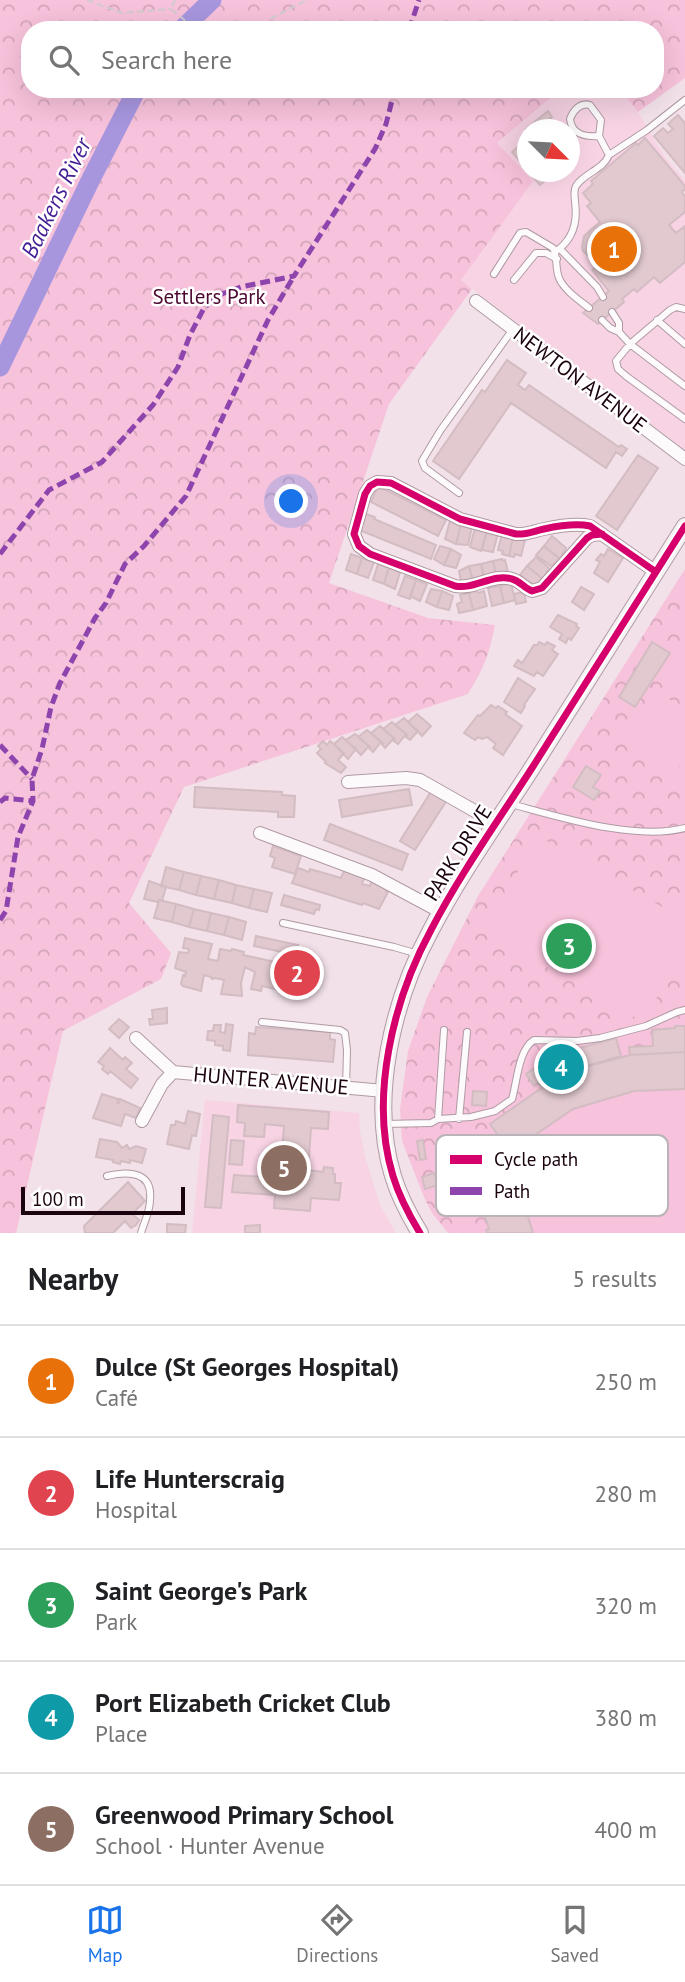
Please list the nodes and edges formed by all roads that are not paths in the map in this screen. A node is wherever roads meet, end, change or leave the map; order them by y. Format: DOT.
graph roads {
  1 [pos="685,100"];
  2 [pos="599,136"];
  3 [pos="609,155"];
  4 [pos="558,253"];
  5 [pos="494,274"];
  6 [pos="514,280"];
  7 [pos="603,297"];
  8 [pos="476,301"];
  9 [pos="589,308"];
  10 [pos="685,309"];
  11 [pos="612,312"];
  12 [pos="602,320"];
  13 [pos="657,320"];
  14 [pos="513,329"];
  15 [pos="619,332"];
  16 [pos="630,344"];
  17 [pos="685,344"];
  18 [pos="685,386"];
  19 [pos="685,419"];
  20 [pos="685,459"];
  21 [pos="459,493"];
  22 [pos="685,526"];
  23 [pos="602,534"];
  24 [pos="656,572"];
  25 [pos="348,782"];
  26 [pos="509,804"];
  27 [pos="496,823"];
  28 [pos="685,828"];
  29 [pos="260,833"];
  30 [pos="441,912"];
  31 [pos="284,923"];
  32 [pos="420,955"];
  33 [pos="685,1010"];
  34 [pos="262,1022"];
  35 [pos="444,1030"];
  36 [pos="467,1032"];
  37 [pos="136,1038"];
  38 [pos="173,1072"];
  39 [pos="346,1088"];
  40 [pos="384,1091"];
  41 [pos="459,1118"];
  42 [pos="438,1119"];
  43 [pos="142,1121"];
  44 [pos="383,1124"];
  45 [pos="107,1176"];
  46 [pos="141,1233"];
  47 [pos="420,1233"];
  1 -- 3 [label="lane"];
  2 -- 2 [label="lane"];
  2 -- 3 [label="lane"];
  3 -- 4 [label="lane"];
  4 -- 5 [label="lane"];
  4 -- 6 [label="lane"];
  4 -- 7 [label="lane"];
  4 -- 9 [label="lane"];
  8 -- 14 [label="street, NEWTON AVENUE"];
  10 -- 13 [label="lane"];
  11 -- 15 [label="lane"];
  12 -- 15 [label="lane"];
  13 -- 16 [label="lane"];
  13 -- 17 [label="lane"];
  14 -- 20 [label="street, NEWTON AVENUE"];
  14 -- 21 [label="lane"];
  15 -- 16 [label="lane"];
  16 -- 18 [label="lane"];
  16 -- 19 [label="lane"];
  22 -- 24 [label="street, PARK DRIVE"];
  23 -- 23 [label="street"];
  23 -- 24 [label="street"];
  24 -- 26 [label="street, PARK DRIVE"];
  25 -- 27 [label="street"];
  26 -- 27 [label="street, PARK DRIVE"];
  26 -- 28 [label="lane"];
  27 -- 30 [label="street, PARK DRIVE"];
  29 -- 30 [label="street"];
  30 -- 32 [label="street, PARK DRIVE"];
  31 -- 32 [label="lane"];
  32 -- 40 [label="street, PARK DRIVE"];
  33 -- 41 [label="lane"];
  34 -- 39 [label="lane"];
  35 -- 42 [label="lane"];
  36 -- 41 [label="lane"];
  37 -- 38 [label="street"];
  38 -- 39 [label="street, HUNTER AVENUE"];
  38 -- 43 [label="street, HUNTER AVENUE"];
  39 -- 40 [label="street, HUNTER AVENUE"];
  40 -- 44 [label="street, PARK DRIVE"];
  41 -- 42 [label="lane"];
  42 -- 44 [label="lane"];
  44 -- 47 [label="street, PARK DRIVE"];
  45 -- 46 [label="lane"];
}
